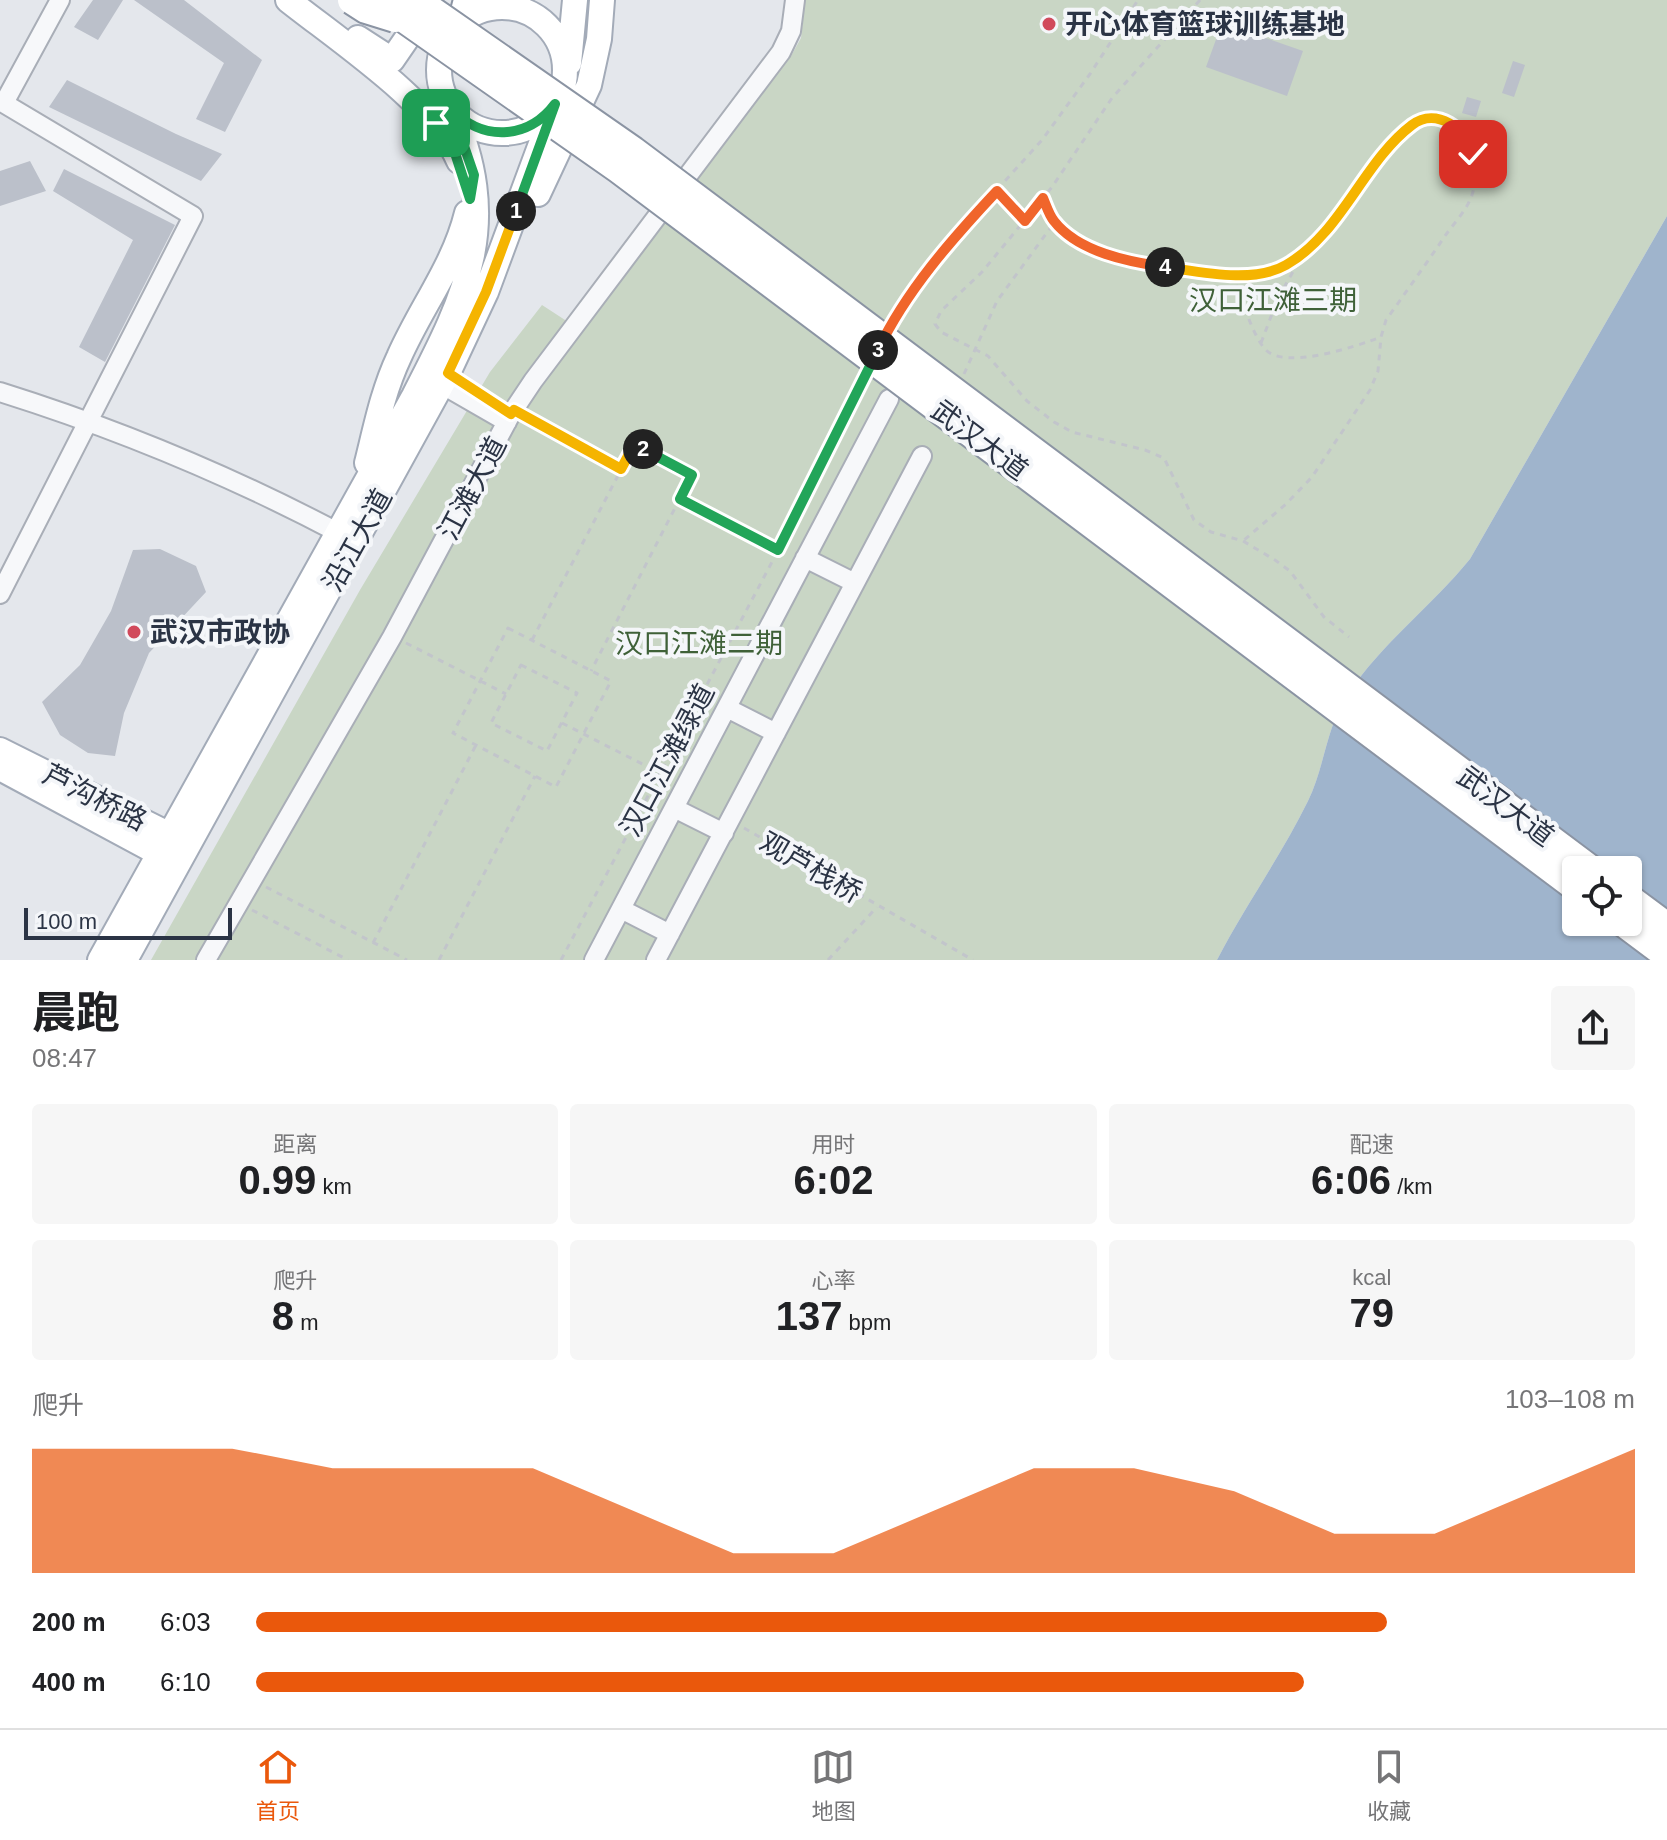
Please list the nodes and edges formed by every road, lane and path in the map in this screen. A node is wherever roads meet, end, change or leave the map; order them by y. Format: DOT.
graph roads {
  1 [pos="60,0"];
  2 [pos="289,0"];
  3 [pos="352,0"];
  4 [pos="378,0"];
  5 [pos="433,0"];
  6 [pos="575,0"];
  7 [pos="602,0"];
  8 [pos="795,0"];
  9 [pos="1138,0"];
  10 [pos="1200,0"];
  11 [pos="493,6"];
  12 [pos="417,13"];
  13 [pos="565,73"];
  14 [pos="2,102"];
  15 [pos="555,104"];
  16 [pos="451,108"];
  17 [pos="474,175"];
  18 [pos="997,191"];
  19 [pos="1043,198"];
  20 [pos="470,199"];
  21 [pos="1025,221"];
  22 [pos="1055,222"];
  23 [pos="1303,253"];
  24 [pos="1232,274"];
  25 [pos="486,292"];
  26 [pos="893,324"];
  27 [pos="1381,337"];
  28 [pos="1261,344"];
  29 [pos="976,349"];
  30 [pos="869,368"];
  31 [pos="963,376"];
  32 [pos="444,378"];
  33 [pos="0,392"];
  34 [pos="889,399"];
  35 [pos="511,415"];
  36 [pos="89,420"];
  37 [pos="922,456"];
  38 [pos="621,469"];
  39 [pos="359,494"];
  40 [pos="680,499"];
  41 [pos="339,533"];
  42 [pos="1243,541"];
  43 [pos="778,550"];
  44 [pos="805,558"];
  45 [pos="855,583"];
  46 [pos="0,594"];
  47 [pos="392,637"];
  48 [pos="1349,637"];
  49 [pos="532,640"];
  50 [pos="591,671"];
  51 [pos="480,681"];
  52 [pos="506,694"];
  53 [pos="727,708"];
  54 [pos="562,723"];
  55 [pos="776,733"];
  56 [pos="583,734"];
  57 [pos="476,745"];
  58 [pos="0,750"];
  59 [pos="0,768"];
  60 [pos="660,773"];
  61 [pos="535,776"];
  62 [pos="674,808"];
  63 [pos="744,828"];
  64 [pos="724,833"];
  65 [pos="174,849"];
  66 [pos="1572,856"];
  67 [pos="1562,876"];
  68 [pos="252,879"];
  69 [pos="238,903"];
  70 [pos="878,905"];
  71 [pos="1642,908"];
  72 [pos="621,909"];
  73 [pos="1667,927"];
  74 [pos="670,934"];
  75 [pos="1642,936"];
  76 [pos="373,943"];
  77 [pos="1667,955"];
  78 [pos="100,960"];
  79 [pos="125,960"];
  80 [pos="206,960"];
  81 [pos="348,960"];
  82 [pos="407,960"];
  83 [pos="439,960"];
  84 [pos="561,960"];
  85 [pos="594,960"];
  86 [pos="656,960"];
  87 [pos="828,960"];
  88 [pos="973,960"];
  1 -- 14 [label="street"];
  2 -- 5 [label="main road"];
  2 -- 20 [label="main road"];
  3 -- 12 [label="highway, bridge"];
  4 -- 12 [label="highway, 武汉大道, bridge"];
  6 -- 13 [label="main road"];
  7 -- 25 [label="main road"];
  8 -- 35 [label="street, 江滩大道"];
  9 -- 18 [label="path"];
  10 -- 19 [label="path"];
  11 -- 13 [label="main road"];
  11 -- 16 [label="main road"];
  12 -- 66 [label="highway, 武汉大道, bridge"];
  12 -- 67 [label="highway, 武汉大道, bridge"];
  13 -- 15 [label="main road"];
  14 -- 36 [label="street"];
  15 -- 16 [label="main road"];
  15 -- 25 [label="main road, 沿江大道"];
  16 -- 17 [label="main road, 沿江大道"];
  17 -- 20 [label="main road"];
  17 -- 39 [label="main road, 沿江大道"];
  18 -- 21 [label="path"];
  18 -- 26 [label="path"];
  19 -- 21 [label="path"];
  19 -- 22 [label="path"];
  20 -- 39 [label="main road"];
  21 -- 29 [label="path"];
  22 -- 24 [label="path"];
  22 -- 29 [label="path"];
  23 -- 24 [label="path"];
  23 -- 27 [label="path"];
  23 -- 28 [label="path"];
  24 -- 28 [label="path"];
  25 -- 32 [label="main road, 沿江大道"];
  27 -- 28 [label="path"];
  27 -- 42 [label="path"];
  29 -- 31 [label="path"];
  29 -- 42 [label="path"];
  30 -- 43 [label="path, 汉口江滩绿道"];
  32 -- 35 [label="street"];
  32 -- 65 [label="main road, 沿江大道"];
  33 -- 36 [label="street"];
  34 -- 44 [label="street"];
  35 -- 38 [label="path"];
  35 -- 47 [label="street, 江滩大道"];
  36 -- 41 [label="street"];
  36 -- 46 [label="street"];
  37 -- 45 [label="street"];
  38 -- 40 [label="path"];
  38 -- 49 [label="path"];
  39 -- 41 [label="main road, 沿江大道"];
  40 -- 43 [label="path"];
  40 -- 50 [label="path"];
  41 -- 65 [label="main road, 沿江大道"];
  42 -- 48 [label="path"];
  43 -- 60 [label="path, 汉口江滩绿道"];
  44 -- 45 [label="street"];
  44 -- 53 [label="street"];
  45 -- 55 [label="street"];
  47 -- 51 [label="path"];
  47 -- 68 [label="street, 江滩大道"];
  49 -- 50 [label="path"];
  49 -- 51 [label="path"];
  50 -- 56 [label="path"];
  51 -- 52 [label="path"];
  51 -- 57 [label="path"];
  52 -- 54 [label="path"];
  52 -- 54 [label="path"];
  53 -- 55 [label="street"];
  53 -- 62 [label="street"];
  54 -- 56 [label="path"];
  55 -- 64 [label="street"];
  56 -- 60 [label="path"];
  56 -- 61 [label="path"];
  57 -- 61 [label="path"];
  57 -- 76 [label="path"];
  58 -- 65 [label="main road, 芦沟桥路"];
  59 -- 65 [label="main road, 芦沟桥路"];
  60 -- 84 [label="path, 汉口江滩绿道"];
  61 -- 83 [label="path"];
  62 -- 64 [label="street"];
  62 -- 72 [label="street"];
  63 -- 70 [label="path, 观芦栈桥"];
  64 -- 74 [label="street"];
  65 -- 78 [label="main road, 沿江大道"];
  65 -- 79 [label="main road, 沿江大道"];
  68 -- 69 [label="street, 江滩大道"];
  68 -- 76 [label="path"];
  69 -- 80 [label="street, 江滩大道"];
  69 -- 81 [label="path"];
  70 -- 87 [label="path, 观芦栈桥"];
  70 -- 88 [label="path, 观芦栈桥"];
  71 -- 73 [label="highway"];
  72 -- 74 [label="street"];
  72 -- 85 [label="street"];
  74 -- 86 [label="street"];
  75 -- 77 [label="highway"];
  76 -- 82 [label="path"];
}
